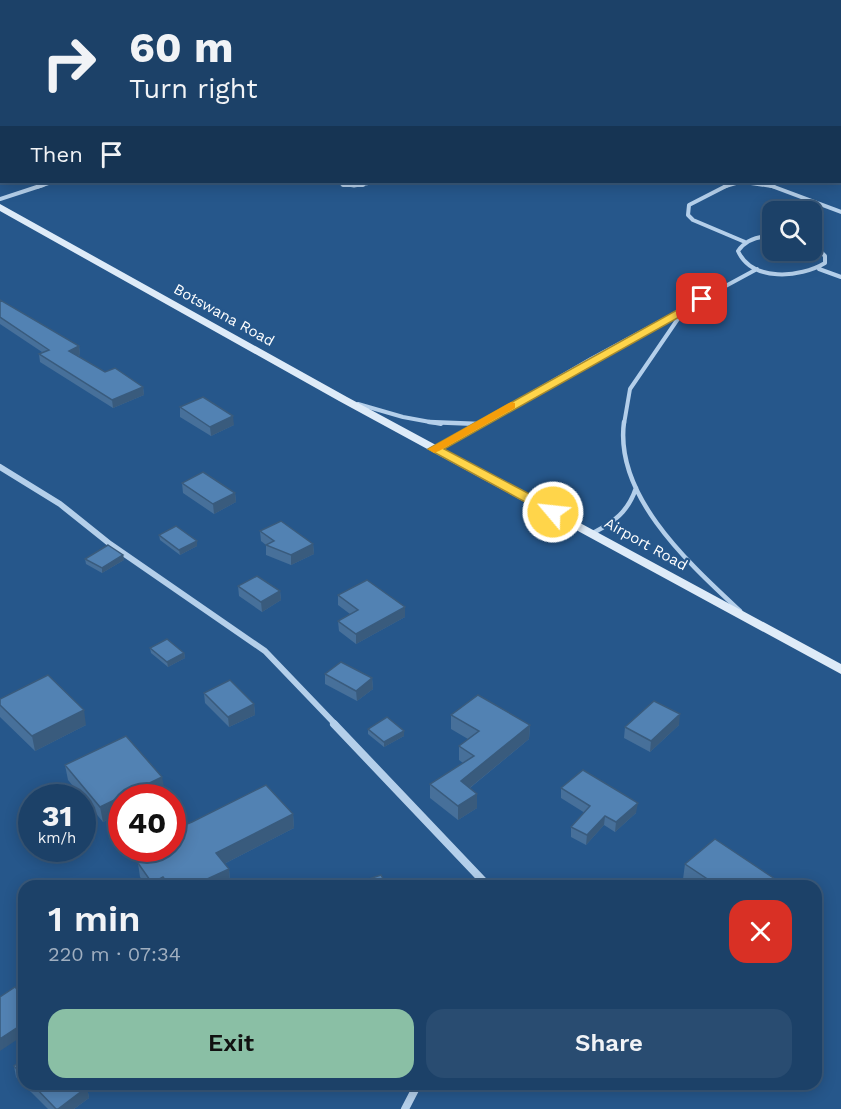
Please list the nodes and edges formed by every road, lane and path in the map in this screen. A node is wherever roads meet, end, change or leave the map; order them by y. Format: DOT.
graph roads {
  1 [pos="50,183"];
  2 [pos="334,183"];
  3 [pos="372,183"];
  4 [pos="738,183"];
  5 [pos="747,183"];
  6 [pos="0,199"];
  7 [pos="0,207"];
  8 [pos="841,212"];
  9 [pos="762,237"];
  10 [pos="745,242"];
  11 [pos="822,253"];
  12 [pos="819,268"];
  13 [pos="757,269"];
  14 [pos="841,277"];
  15 [pos="684,310"];
  16 [pos="343,399"];
  17 [pos="482,423"];
  18 [pos="434,449"];
  19 [pos="0,467"];
  20 [pos="636,488"];
  21 [pos="593,533"];
  22 [pos="755,624"];
  23 [pos="841,670"];
  24 [pos="482,880"];
  25 [pos="415,1090"];
  26 [pos="405,1109"];
  1 -- 6 [label="lane"];
  2 -- 3 [label="lane"];
  4 -- 10 [label="lane"];
  5 -- 8 [label="lane"];
  7 -- 16 [label="street, Botswana Road"];
  9 -- 10 [label="lane"];
  10 -- 13 [label="lane"];
  11 -- 12 [label="lane"];
  12 -- 13 [label="lane"];
  12 -- 14 [label="lane"];
  13 -- 15 [label="lane"];
  15 -- 17 [label="lane"];
  15 -- 20 [label="lane"];
  16 -- 17 [label="lane"];
  16 -- 18 [label="street, Botswana Road"];
  17 -- 18 [label="lane"];
  18 -- 21 [label="street, Airport Road"];
  19 -- 24 [label="street"];
  20 -- 21 [label="lane"];
  20 -- 22 [label="lane"];
  21 -- 22 [label="street, Airport Road"];
  22 -- 23 [label="street, Airport Road"];
  25 -- 26 [label="street"];
}
